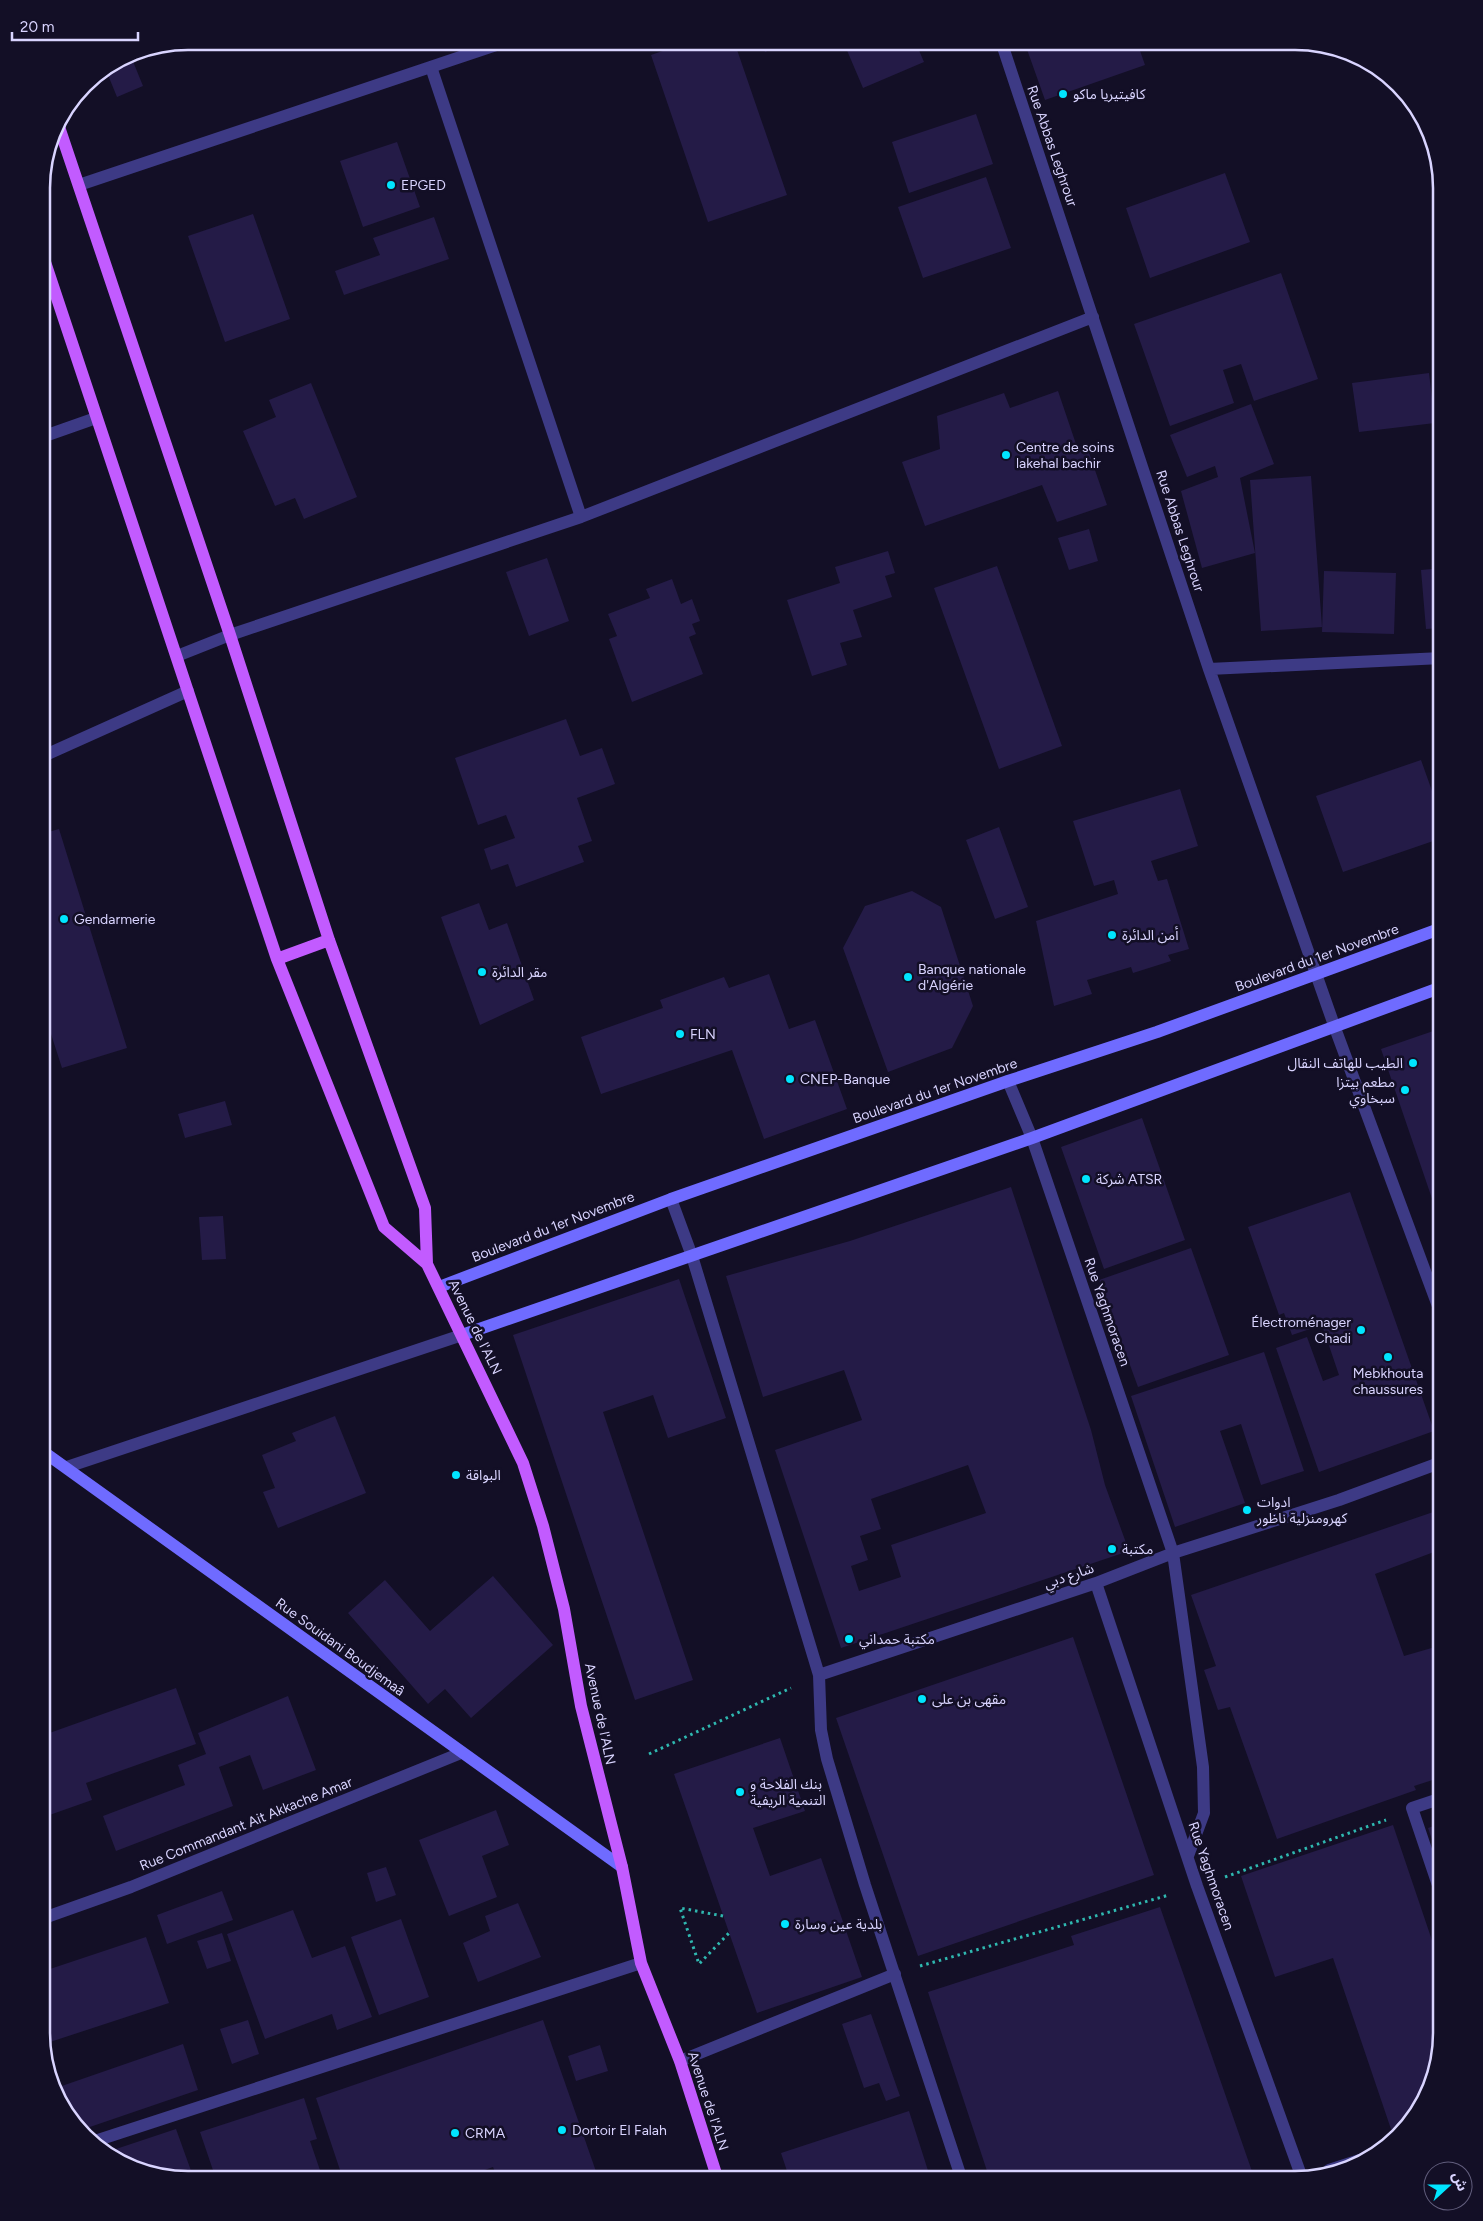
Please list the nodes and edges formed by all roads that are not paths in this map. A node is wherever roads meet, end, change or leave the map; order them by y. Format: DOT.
graph roads {
  1 [pos="482,50"];
  2 [pos="1003,50"];
  3 [pos="432,67"];
  4 [pos="61,134"];
  5 [pos="79,185"];
  6 [pos="50,277"];
  7 [pos="1093,317"];
  8 [pos="96,418"];
  9 [pos="50,434"];
  10 [pos="581,517"];
  11 [pos="230,635"];
  12 [pos="177,656"];
  13 [pos="1433,658"];
  14 [pos="1209,669"];
  15 [pos="188,691"];
  16 [pos="50,753"];
  17 [pos="1433,931"];
  18 [pos="329,940"];
  19 [pos="277,959"];
  20 [pos="1316,975"];
  21 [pos="1433,990"];
  22 [pos="1335,1028"];
  23 [pos="1008,1081"];
  24 [pos="1032,1138"];
  25 [pos="671,1199"];
  26 [pos="692,1256"];
  27 [pos="427,1264"];
  28 [pos="439,1287"];
  29 [pos="1433,1293"];
  30 [pos="462,1335"];
  31 [pos="50,1456"];
  32 [pos="1433,1465"];
  33 [pos="67,1467"];
  34 [pos="1173,1553"];
  35 [pos="1096,1583"];
  36 [pos="818,1675"];
  37 [pos="461,1753"];
  38 [pos="1433,1801"];
  39 [pos="1188,1856"];
  40 [pos="622,1867"];
  41 [pos="1433,1870"];
  42 [pos="50,1916"];
  43 [pos="641,1963"];
  44 [pos="895,1974"];
  45 [pos="680,2061"];
  46 [pos="101,2139"];
  47 [pos="715,2171"];
  48 [pos="959,2171"];
  49 [pos="1299,2171"];
  1 -- 3 [label="street"];
  2 -- 7 [label="street, Rue Abbas Leghrour"];
  3 -- 5 [label="street"];
  3 -- 10 [label="street"];
  4 -- 5 [label="main road"];
  5 -- 11 [label="main road"];
  6 -- 8 [label="main road"];
  7 -- 10 [label="street"];
  7 -- 14 [label="street, Rue Abbas Leghrour"];
  8 -- 9 [label="street"];
  8 -- 12 [label="main road"];
  10 -- 11 [label="street"];
  11 -- 12 [label="street"];
  11 -- 18 [label="main road"];
  12 -- 15 [label="main road"];
  13 -- 14 [label="street"];
  14 -- 20 [label="street, Rue Abbas Leghrour"];
  15 -- 16 [label="street"];
  15 -- 19 [label="main road"];
  17 -- 20 [label="main road, Boulevard du 1er Novembre"];
  18 -- 19 [label="main road"];
  18 -- 27 [label="main road"];
  19 -- 27 [label="main road"];
  20 -- 22 [label="street, Rue Abbas Leghrour"];
  20 -- 23 [label="main road, Boulevard du 1er Novembre"];
  21 -- 22 [label="main road"];
  22 -- 24 [label="main road"];
  22 -- 29 [label="street, Rue Abbas Leghrour"];
  23 -- 24 [label="street, Rue Yaghmoracen"];
  23 -- 25 [label="main road, Boulevard du 1er Novembre"];
  24 -- 26 [label="main road"];
  24 -- 34 [label="street, Rue Yaghmoracen"];
  25 -- 26 [label="street"];
  25 -- 28 [label="main road, Boulevard du 1er Novembre"];
  26 -- 30 [label="main road"];
  26 -- 36 [label="street"];
  27 -- 28 [label="main road, Avenue de l'ALN"];
  28 -- 30 [label="main road, Avenue de l'ALN"];
  30 -- 33 [label="street"];
  30 -- 40 [label="main road, Avenue de l'ALN"];
  31 -- 33 [label="main road, Rue Souidani Boudjemaâ"];
  32 -- 34 [label="street, شارع دبي"];
  33 -- 37 [label="main road, Rue Souidani Boudjemaâ"];
  34 -- 35 [label="street, شارع دبي"];
  34 -- 39 [label="street, Rue Yaghmoracen"];
  35 -- 36 [label="street, شارع دبي"];
  35 -- 39 [label="street, Rue Yaghmoracen"];
  36 -- 44 [label="street"];
  37 -- 40 [label="main road, Rue Souidani Boudjemaâ"];
  37 -- 42 [label="street, Rue Commandant Ait Akkache Amar"];
  38 -- 41 [label="street"];
  39 -- 49 [label="street, Rue Yaghmoracen"];
  40 -- 43 [label="main road, Avenue de l'ALN"];
  43 -- 45 [label="main road, Avenue de l'ALN"];
  43 -- 46 [label="street"];
  44 -- 45 [label="street"];
  44 -- 48 [label="street"];
  45 -- 47 [label="main road, Avenue de l'ALN"];
}
